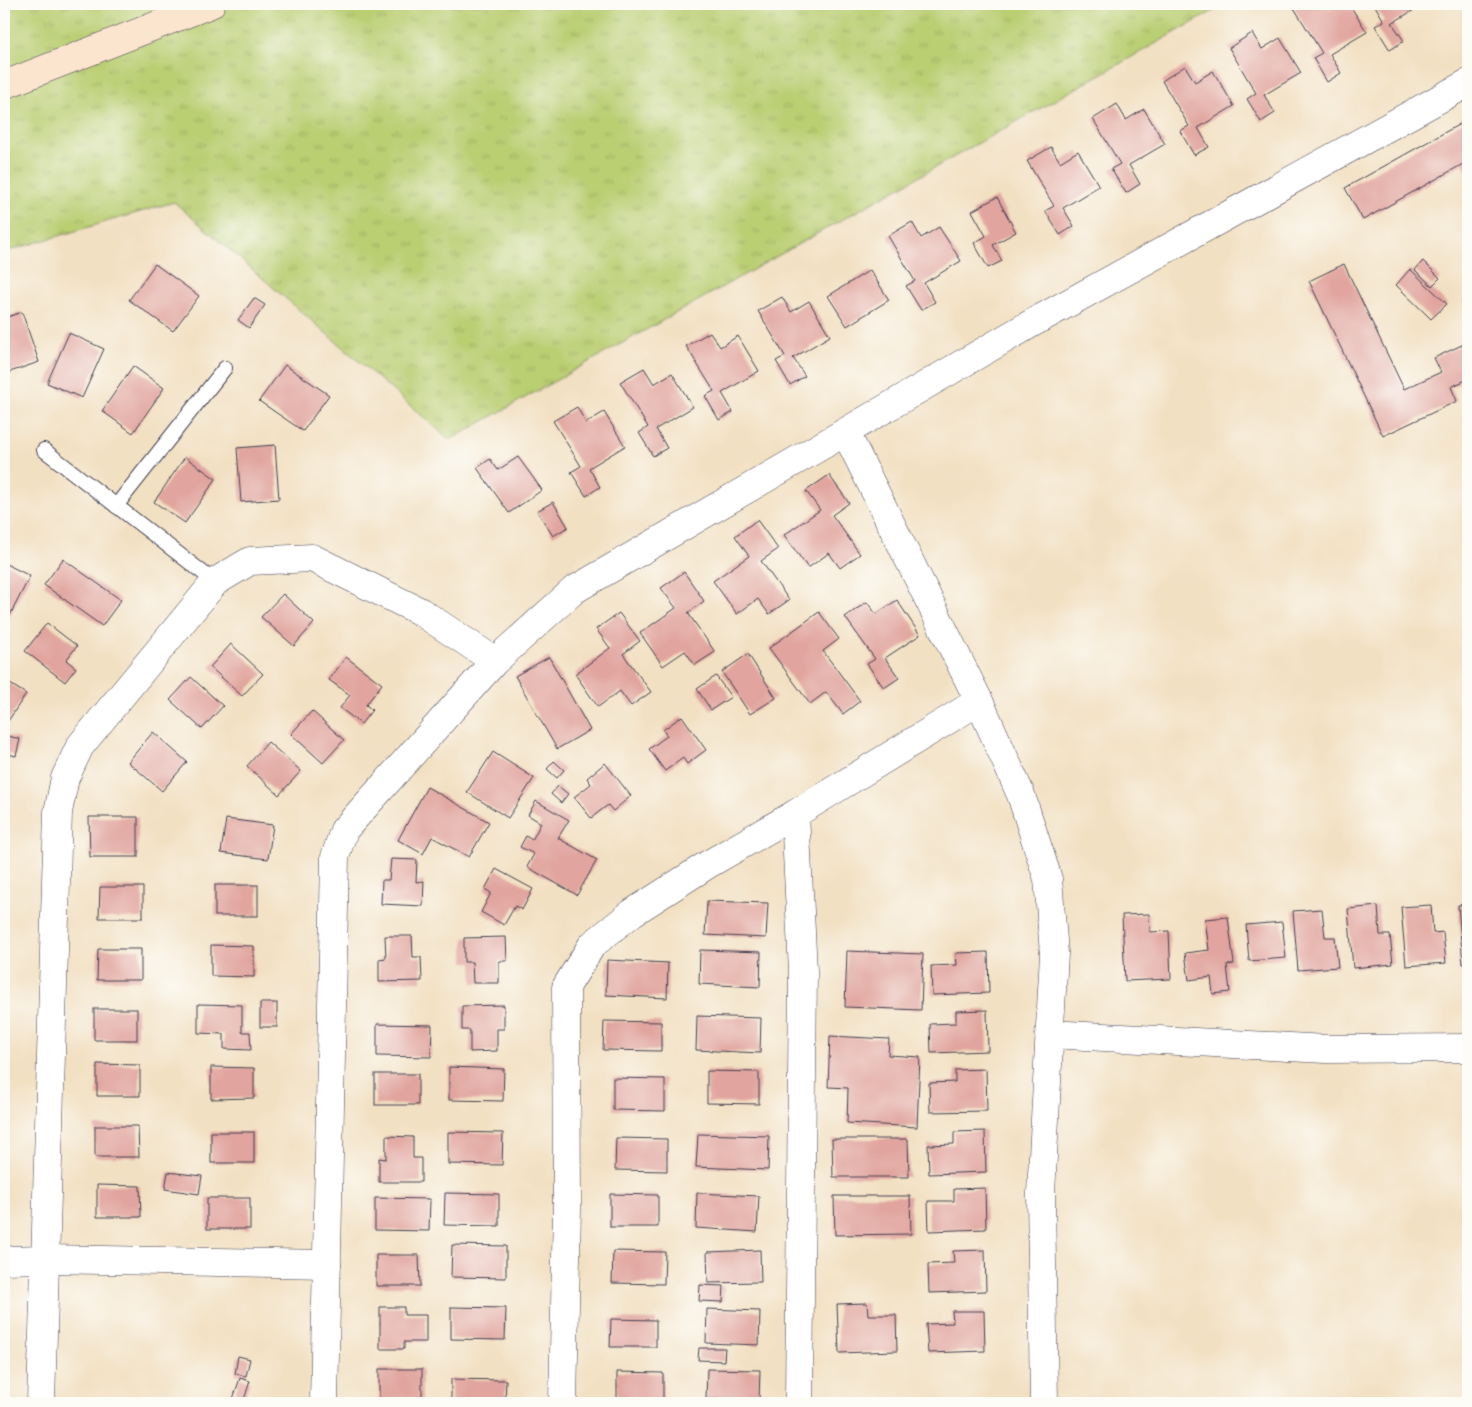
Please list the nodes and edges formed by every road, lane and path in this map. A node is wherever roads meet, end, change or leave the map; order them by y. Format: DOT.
graph roads {
  1 [pos="210,4"];
  2 [pos="1468,84"];
  3 [pos="4,85"];
  4 [pos="225,368"];
  5 [pos="846,433"];
  6 [pos="44,450"];
  7 [pos="116,506"];
  8 [pos="215,582"];
  9 [pos="495,661"];
  10 [pos="980,701"];
  11 [pos="795,814"];
  12 [pos="1049,1034"];
  13 [pos="1468,1048"];
  14 [pos="45,1258"];
  15 [pos="4,1260"];
  16 [pos="328,1264"];
  17 [pos="41,1403"];
  18 [pos="324,1403"];
  19 [pos="563,1403"];
  20 [pos="799,1403"];
  21 [pos="1044,1403"];
  1 -- 3 [label="main road"];
  2 -- 5 [label="street"];
  4 -- 7 [label="lane"];
  5 -- 9 [label="street"];
  5 -- 10 [label="street"];
  6 -- 7 [label="lane"];
  7 -- 8 [label="lane"];
  8 -- 9 [label="street"];
  8 -- 14 [label="street"];
  9 -- 16 [label="street"];
  10 -- 11 [label="street"];
  10 -- 12 [label="street"];
  11 -- 19 [label="street"];
  11 -- 20 [label="street"];
  12 -- 13 [label="street"];
  12 -- 21 [label="street"];
  14 -- 15 [label="street"];
  14 -- 16 [label="street"];
  14 -- 17 [label="street"];
  16 -- 18 [label="street"];
}
